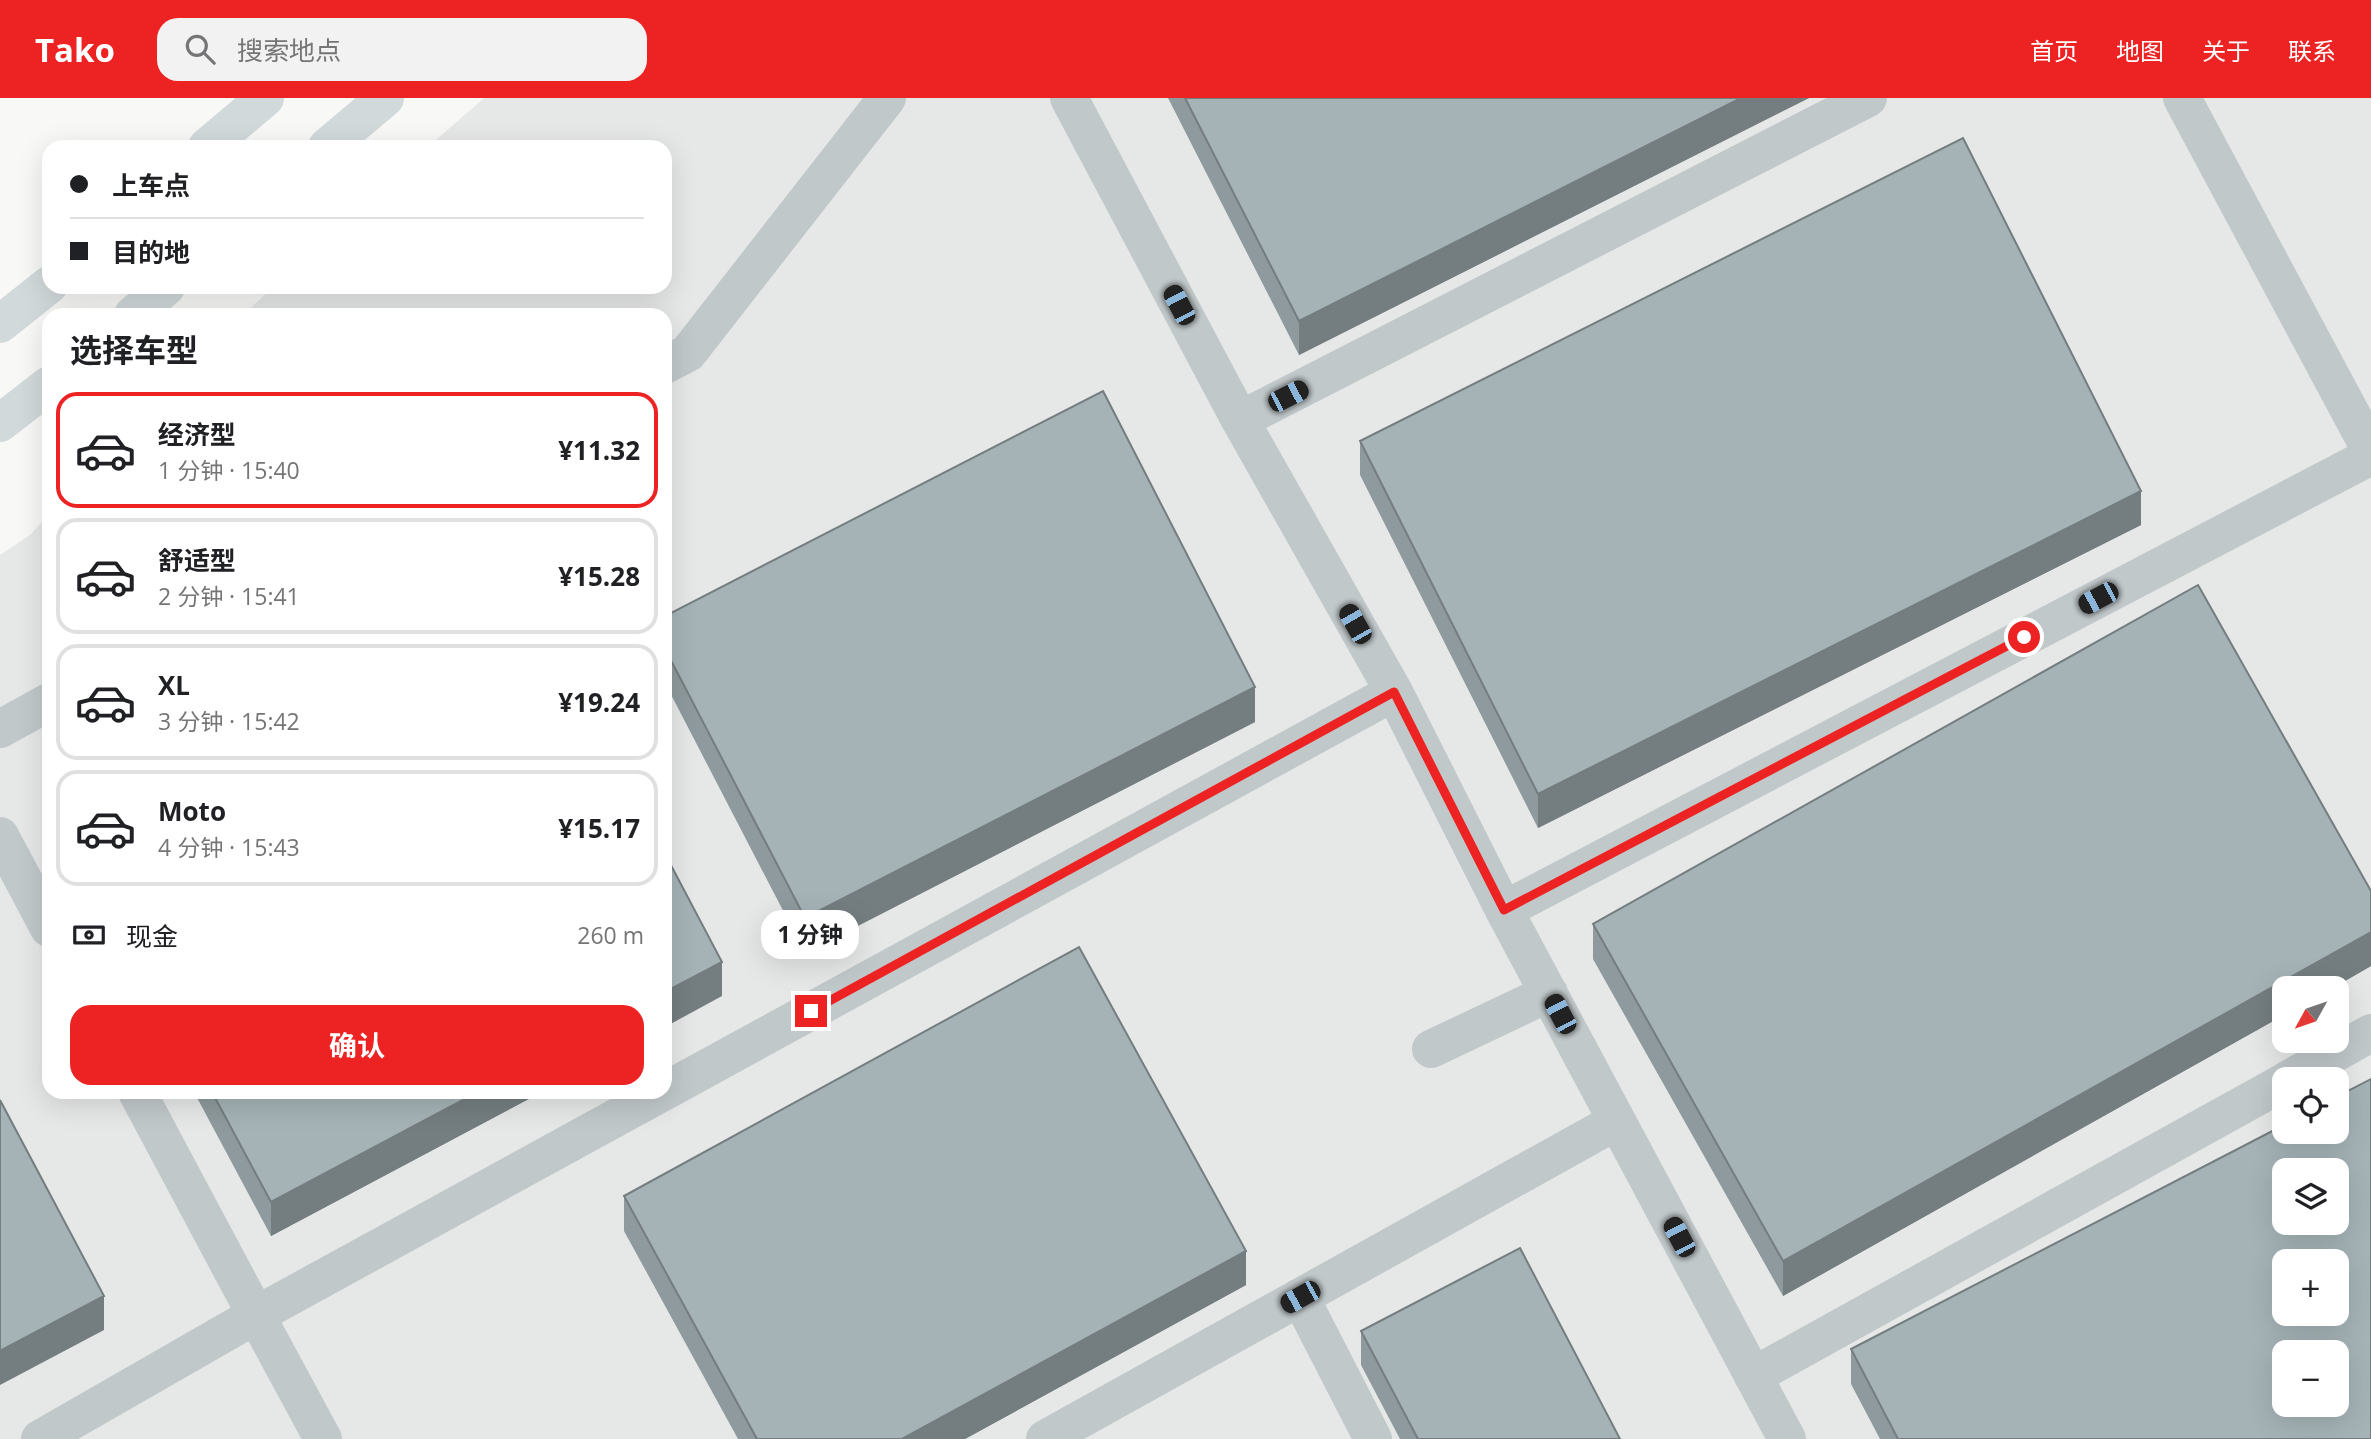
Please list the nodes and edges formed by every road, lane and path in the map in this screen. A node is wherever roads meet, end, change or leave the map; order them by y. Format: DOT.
graph roads {
  1 [pos="265,98"];
  2 [pos="385,98"];
  3 [pos="887,98"];
  4 [pos="1069,98"];
  5 [pos="1868,98"];
  6 [pos="2182,98"];
  7 [pos="215,140"];
  8 [pos="335,140"];
  9 [pos="42,291"];
  10 [pos="158,294"];
  11 [pos="141,308"];
  12 [pos="0,324"];
  13 [pos="672,361"];
  14 [pos="42,391"];
  15 [pos="1240,420"];
  16 [pos="0,424"];
  17 [pos="2371,453"];
  18 [pos="1394,692"];
  19 [pos="42,706"];
  20 [pos="0,729"];
  21 [pos="0,836"];
  22 [pos="1504,910"];
  23 [pos="42,915"];
  24 [pos="1549,993"];
  25 [pos="2371,1033"];
  26 [pos="1431,1049"];
  27 [pos="2311,1067"];
  28 [pos="672,1087"];
  29 [pos="2272,1089"];
  30 [pos="140,1099"];
  31 [pos="649,1099"];
  32 [pos="1617,1121"];
  33 [pos="1300,1297"];
  34 [pos="256,1315"];
  35 [pos="1753,1376"];
  36 [pos="40,1439"];
  37 [pos="323,1439"];
  38 [pos="1045,1439"];
  39 [pos="1373,1439"];
  40 [pos="1787,1439"];
  1 -- 7 [label="main road"];
  2 -- 8 [label="main road"];
  3 -- 13 [label="street"];
  4 -- 15 [label="street"];
  5 -- 15 [label="street"];
  6 -- 17 [label="street"];
  9 -- 12 [label="main road"];
  10 -- 11 [label="main road"];
  14 -- 16 [label="main road"];
  15 -- 18 [label="street"];
  17 -- 22 [label="street"];
  18 -- 22 [label="street"];
  18 -- 28 [label="street"];
  19 -- 20 [label="street"];
  21 -- 23 [label="street"];
  22 -- 24 [label="street"];
  24 -- 26 [label="street"];
  24 -- 32 [label="street"];
  25 -- 27 [label="street"];
  29 -- 35 [label="street"];
  30 -- 34 [label="street"];
  31 -- 34 [label="street"];
  32 -- 33 [label="street"];
  32 -- 35 [label="street"];
  33 -- 38 [label="street"];
  33 -- 39 [label="street"];
  34 -- 36 [label="street"];
  34 -- 37 [label="street"];
  35 -- 40 [label="street"];
}
